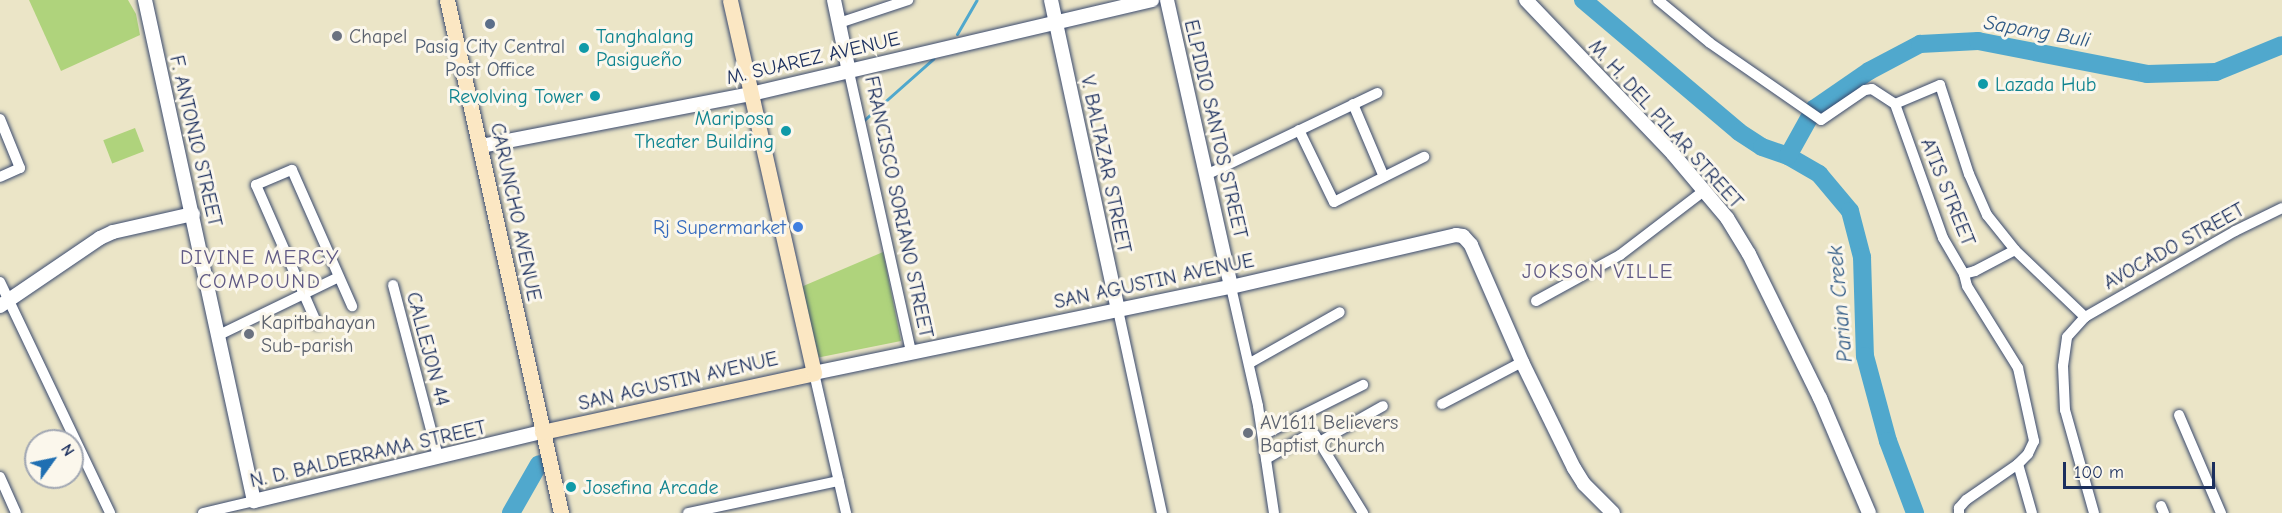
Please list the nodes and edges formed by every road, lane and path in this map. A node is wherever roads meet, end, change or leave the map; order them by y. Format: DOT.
graph roads {
  1 [pos="145,0"];
  2 [pos="447,0"];
  3 [pos="730,0"];
  4 [pos="834,0"];
  5 [pos="908,0"];
  6 [pos="1051,0"];
  7 [pos="1152,0"];
  8 [pos="1167,0"];
  9 [pos="1526,0"];
  10 [pos="1658,0"];
  11 [pos="1055,22"];
  12 [pos="839,23"];
  13 [pos="849,72"];
  14 [pos="751,93"];
  15 [pos="1377,93"];
  16 [pos="1353,104"];
  17 [pos="1895,104"];
  18 [pos="0,119"];
  19 [pos="1299,129"];
  20 [pos="481,146"];
  21 [pos="1424,157"];
  22 [pos="1206,175"];
  23 [pos="0,177"];
  24 [pos="1384,177"];
  25 [pos="1705,190"];
  26 [pos="2282,208"];
  27 [pos="193,214"];
  28 [pos="2014,250"];
  29 [pos="1964,273"];
  30 [pos="339,277"];
  31 [pos="0,282"];
  32 [pos="393,285"];
  33 [pos="1231,287"];
  34 [pos="303,294"];
  35 [pos="1536,301"];
  36 [pos="5,303"];
  37 [pos="352,306"];
  38 [pos="1118,310"];
  39 [pos="1340,312"];
  40 [pos="2085,317"];
  41 [pos="317,324"];
  42 [pos="219,335"];
  43 [pos="911,352"];
  44 [pos="1522,362"];
  45 [pos="1250,363"];
  46 [pos="814,373"];
  47 [pos="1363,385"];
  48 [pos="1442,404"];
  49 [pos="1383,406"];
  50 [pos="2179,415"];
  51 [pos="542,432"];
  52 [pos="1263,435"];
  53 [pos="1320,441"];
  54 [pos="438,457"];
  55 [pos="1266,459"];
  56 [pos="2018,464"];
  57 [pos="0,477"];
  58 [pos="839,481"];
  59 [pos="254,501"];
  60 [pos="16,513"];
  61 [pos="110,513"];
  62 [pos="203,513"];
  63 [pos="554,513"];
  64 [pos="561,513"];
  65 [pos="688,513"];
  66 [pos="846,513"];
  67 [pos="1162,513"];
  68 [pos="1274,513"];
  69 [pos="1363,513"];
  70 [pos="1613,513"];
  71 [pos="1869,513"];
  72 [pos="1959,513"];
  73 [pos="2032,513"];
  74 [pos="2094,513"];
  75 [pos="2221,513"];
  1 -- 27 [label="street, F. ANTONIO STREET"];
  2 -- 20 [label="main road, CARUNCHO AVENUE"];
  3 -- 14 [label="main road"];
  4 -- 12 [label="street, FRANCISCO SORIANO STREET"];
  5 -- 12 [label="street"];
  6 -- 11 [label="street, V. BALTAZAR STREET"];
  7 -- 11 [label="street, M. SUAREZ AVENUE"];
  8 -- 22 [label="street, ELPIDIO SANTOS STREET"];
  9 -- 25 [label="street, M. H. DEL PILAR STREET"];
  10 -- 17 [label="street"];
  11 -- 13 [label="street, M. SUAREZ AVENUE"];
  11 -- 38 [label="street, V. BALTAZAR STREET"];
  12 -- 13 [label="street, FRANCISCO SORIANO STREET"];
  13 -- 14 [label="street, M. SUAREZ AVENUE"];
  13 -- 43 [label="street, FRANCISCO SORIANO STREET"];
  14 -- 20 [label="street, M. SUAREZ AVENUE"];
  14 -- 46 [label="main road"];
  15 -- 16 [label="street"];
  16 -- 19 [label="street"];
  16 -- 24 [label="street"];
  17 -- 28 [label="street"];
  17 -- 29 [label="street, ATIS STREET"];
  18 -- 23 [label="street"];
  19 -- 22 [label="street"];
  19 -- 24 [label="street"];
  20 -- 51 [label="main road, CARUNCHO AVENUE"];
  21 -- 24 [label="street"];
  22 -- 33 [label="street, ELPIDIO SANTOS STREET"];
  25 -- 35 [label="street"];
  25 -- 71 [label="street, M. H. DEL PILAR STREET"];
  26 -- 40 [label="street, AVOCADO STREET"];
  27 -- 36 [label="street"];
  27 -- 42 [label="street, F. ANTONIO STREET"];
  28 -- 29 [label="street, ATIS STREET"];
  28 -- 40 [label="street"];
  29 -- 56 [label="street"];
  30 -- 34 [label="street"];
  30 -- 34 [label="street"];
  30 -- 37 [label="street"];
  31 -- 36 [label="street"];
  32 -- 54 [label="street, CALLEJON 44"];
  33 -- 38 [label="street, SAN AGUSTIN AVENUE"];
  33 -- 44 [label="street, SAN AGUSTIN AVENUE"];
  33 -- 45 [label="street, ELPIDIO SANTOS STREET"];
  34 -- 41 [label="street"];
  34 -- 42 [label="street"];
  36 -- 61 [label="street"];
  38 -- 43 [label="street, SAN AGUSTIN AVENUE"];
  38 -- 67 [label="street, V. BALTAZAR STREET"];
  39 -- 45 [label="street"];
  40 -- 74 [label="street, AVOCADO STREET"];
  42 -- 59 [label="street, F. ANTONIO STREET"];
  43 -- 46 [label="street, SAN AGUSTIN AVENUE"];
  44 -- 48 [label="street"];
  44 -- 70 [label="street, SAN AGUSTIN AVENUE"];
  45 -- 52 [label="street, ELPIDIO SANTOS STREET"];
  46 -- 51 [label="main road, SAN AGUSTIN AVENUE"];
  46 -- 58 [label="street"];
  47 -- 52 [label="street"];
  49 -- 53 [label="street"];
  50 -- 75 [label="street"];
  51 -- 54 [label="street, N. D. BALDERRAMA STREET"];
  51 -- 63 [label="main road"];
  51 -- 64 [label="main road"];
  52 -- 55 [label="street, ELPIDIO SANTOS STREET"];
  53 -- 55 [label="street"];
  53 -- 69 [label="street"];
  54 -- 59 [label="street, N. D. BALDERRAMA STREET"];
  55 -- 68 [label="street, ELPIDIO SANTOS STREET"];
  56 -- 72 [label="street"];
  56 -- 73 [label="street"];
  57 -- 60 [label="street"];
  58 -- 65 [label="street"];
  58 -- 66 [label="street"];
  59 -- 62 [label="street, N. D. BALDERRAMA STREET"];
}
